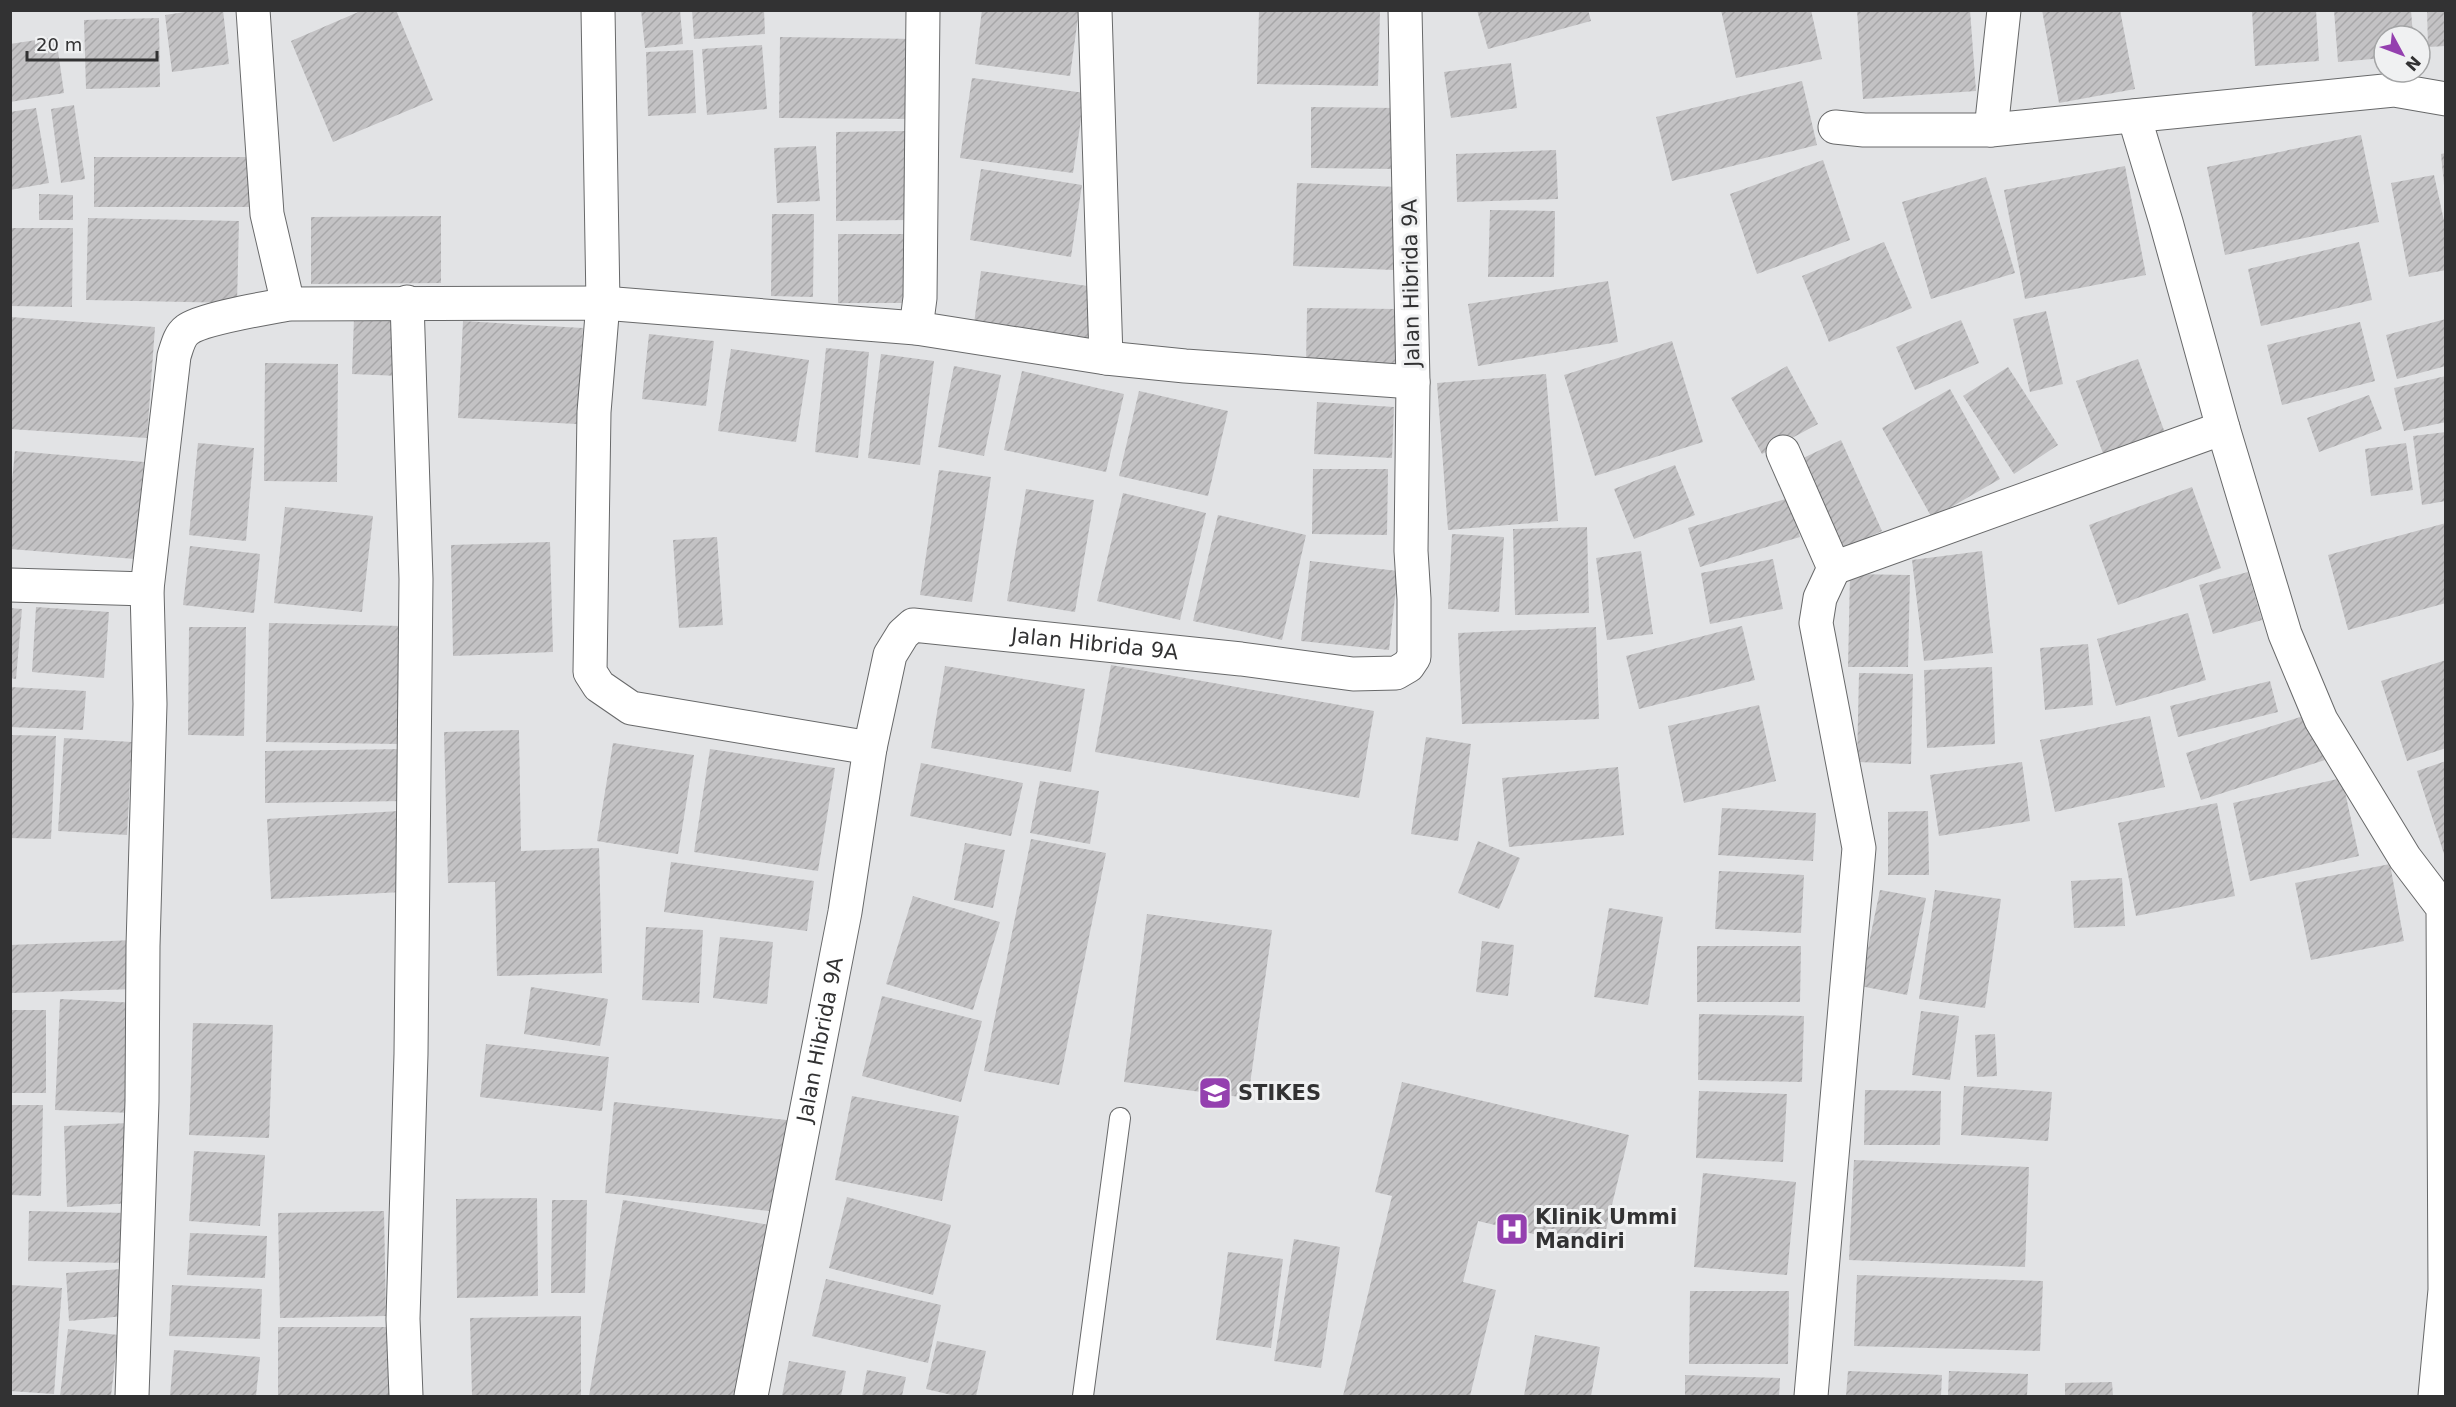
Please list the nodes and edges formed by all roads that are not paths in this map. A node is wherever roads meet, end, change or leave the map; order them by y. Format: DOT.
graph roads {
  1 [pos="253,10"];
  2 [pos="598,10"];
  3 [pos="923,10"];
  4 [pos="1095,10"];
  5 [pos="1405,10"];
  6 [pos="2004,10"];
  7 [pos="2445,99"];
  8 [pos="2134,116"];
  9 [pos="1835,127"];
  10 [pos="1991,130"];
  11 [pos="407,302"];
  12 [pos="603,303"];
  13 [pos="288,304"];
  14 [pos="916,328"];
  15 [pos="1106,358"];
  16 [pos="1413,382"];
  17 [pos="2223,428"];
  18 [pos="1783,452"];
  19 [pos="1834,568"];
  20 [pos="10,585"];
  21 [pos="147,589"];
  22 [pos="870,748"];
  23 [pos="2444,907"];
  24 [pos="1120,1118"];
  25 [pos="2445,1290"];
  26 [pos="132,1396"];
  27 [pos="406,1396"];
  28 [pos="751,1396"];
  29 [pos="1083,1396"];
  30 [pos="1811,1396"];
  31 [pos="2435,1396"];
  1 -- 13 [label="street"];
  2 -- 12 [label="street"];
  3 -- 14 [label="street"];
  4 -- 15 [label="street"];
  5 -- 16 [label="street, Jalan Hibrida 9A"];
  6 -- 10 [label="street"];
  7 -- 8 [label="street"];
  8 -- 10 [label="street"];
  8 -- 17 [label="street"];
  9 -- 10 [label="street"];
  11 -- 12 [label="street"];
  11 -- 13 [label="street"];
  11 -- 27 [label="street"];
  12 -- 14 [label="street"];
  12 -- 22 [label="street"];
  13 -- 21 [label="street"];
  14 -- 15 [label="street"];
  15 -- 16 [label="street"];
  16 -- 22 [label="street, Jalan Hibrida 9A"];
  17 -- 19 [label="street"];
  17 -- 23 [label="street"];
  18 -- 19 [label="street"];
  19 -- 30 [label="street"];
  20 -- 21 [label="street"];
  21 -- 26 [label="street"];
  22 -- 28 [label="street, Jalan Hibrida 9A"];
  23 -- 25 [label="street"];
  24 -- 29 [label="lane"];
  25 -- 31 [label="street"];
}
